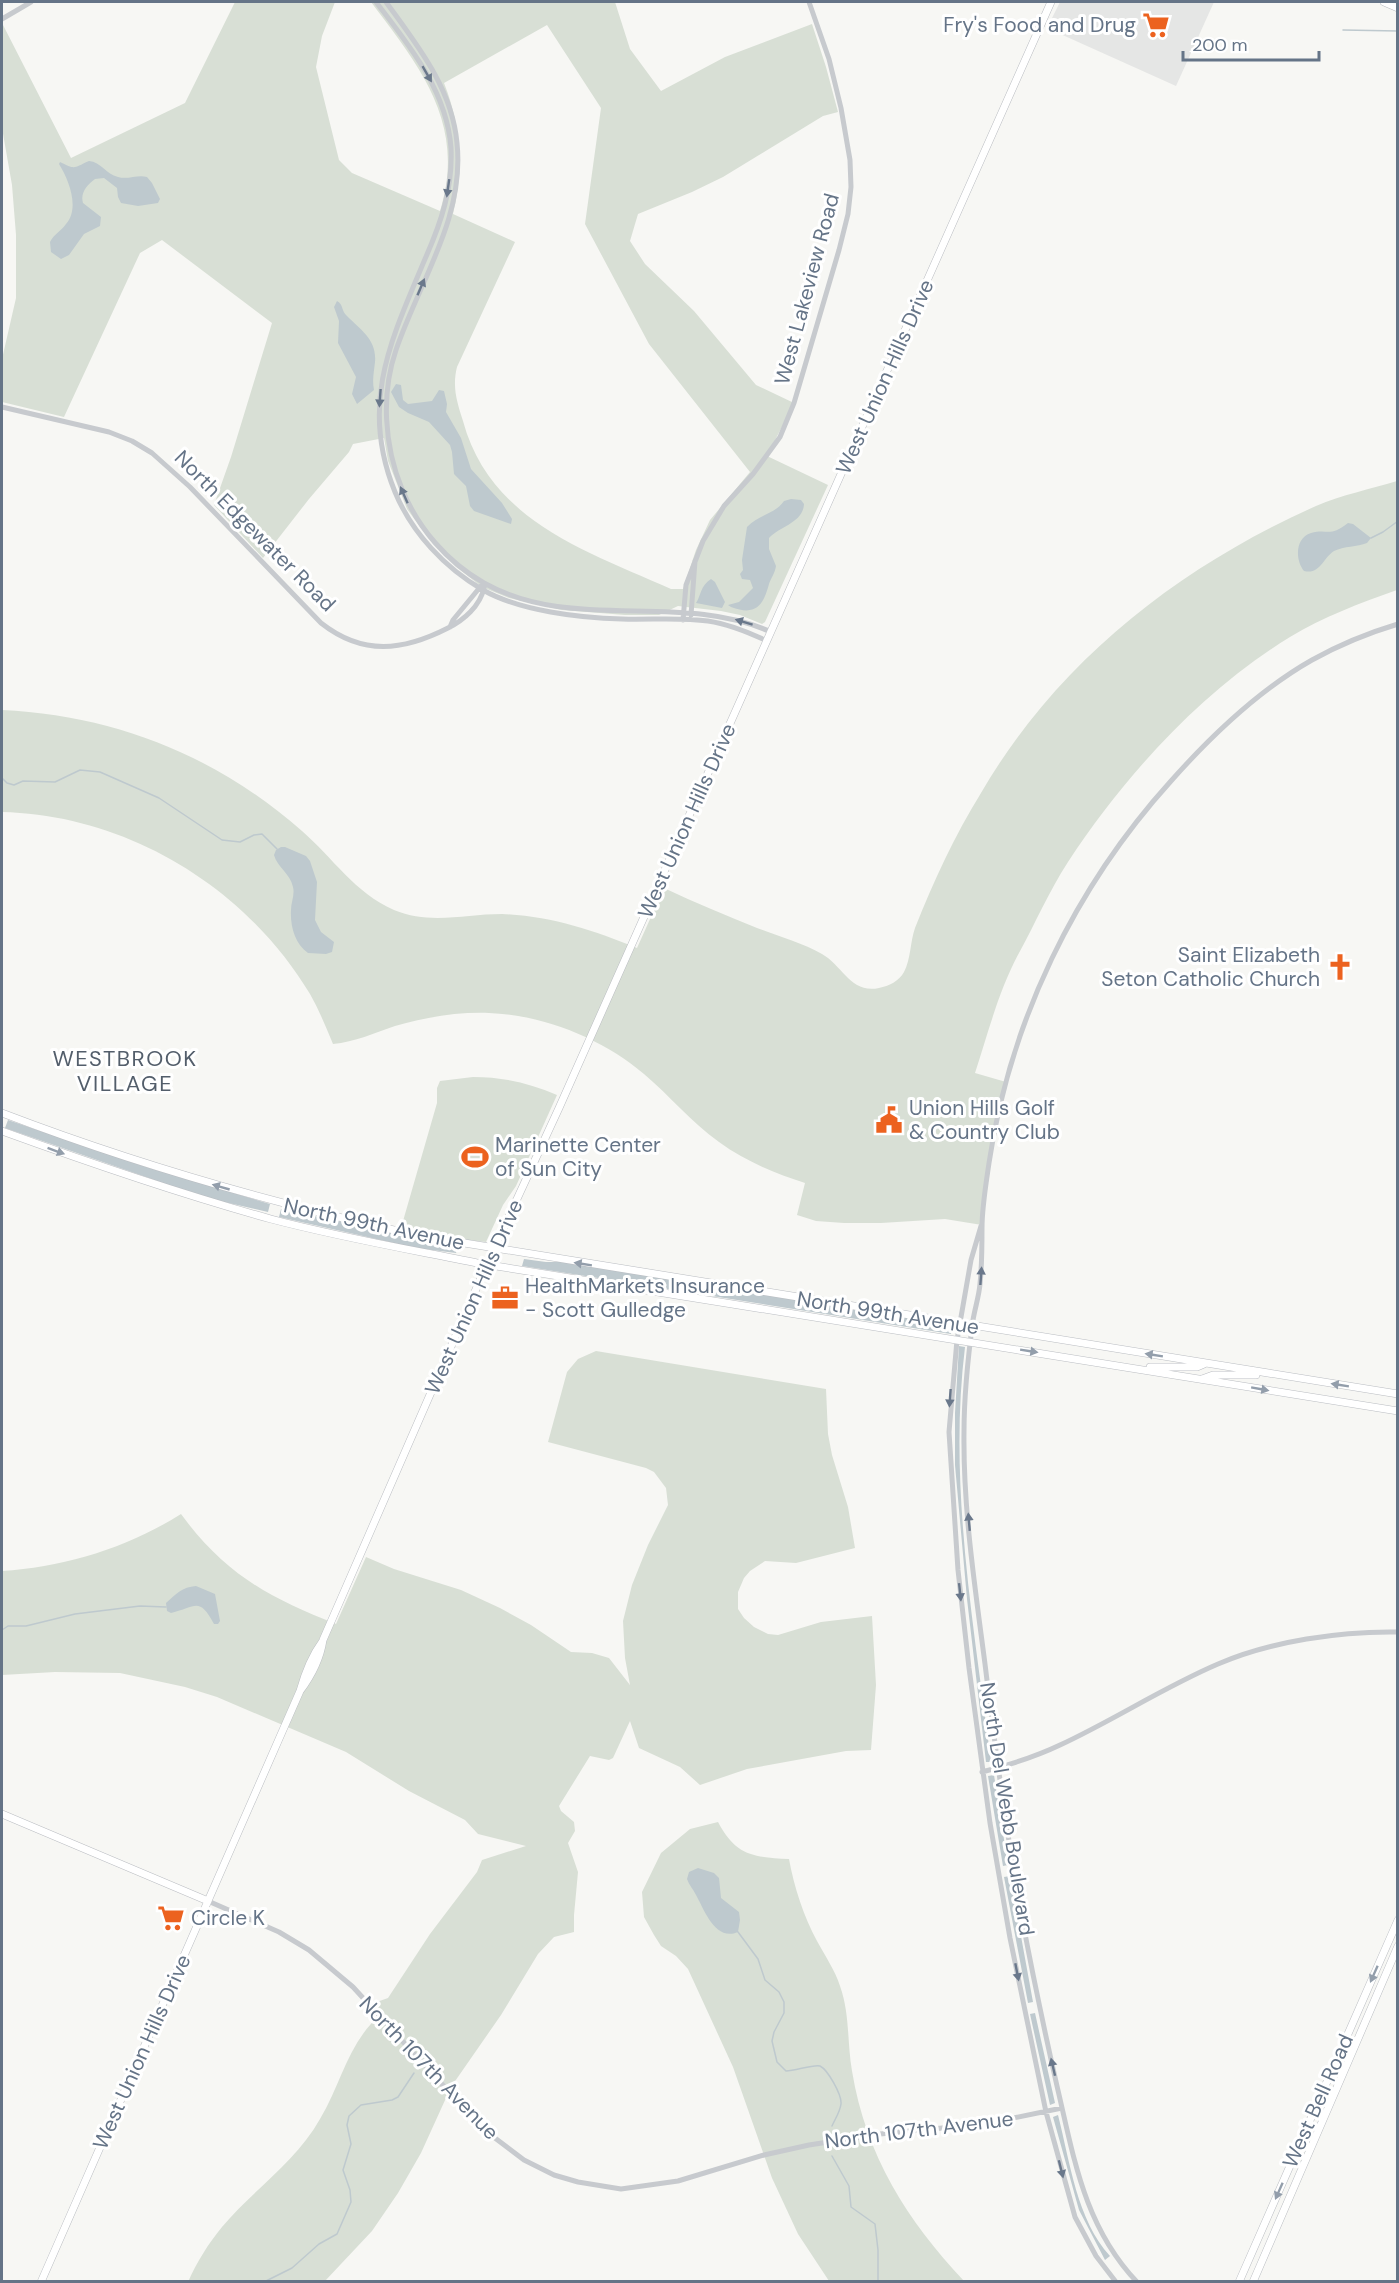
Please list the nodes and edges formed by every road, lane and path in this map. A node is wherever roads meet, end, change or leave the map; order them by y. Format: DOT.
graph roads {
  1 [pos="31,2"];
  2 [pos="376,2"];
  3 [pos="386,2"];
  4 [pos="809,2"];
  5 [pos="1051,2"];
  6 [pos="1384,2"];
  7 [pos="1398,8"];
  8 [pos="2,19"];
  9 [pos="445,206"];
  10 [pos="453,208"];
  11 [pos="430,249"];
  12 [pos="436,252"];
  13 [pos="407,302"];
  14 [pos="414,305"];
  15 [pos="2,407"];
  16 [pos="695,560"];
  17 [pos="485,583"];
  18 [pos="481,589"];
  19 [pos="684,612"];
  20 [pos="692,612"];
  21 [pos="683,620"];
  22 [pos="691,620"];
  23 [pos="1398,624"];
  24 [pos="771,632"];
  25 [pos="767,640"];
  26 [pos="2,1113"];
  27 [pos="2,1131"];
  28 [pos="982,1225"];
  29 [pos="494,1249"];
  30 [pos="487,1264"];
  31 [pos="959,1324"];
  32 [pos="973,1326"];
  33 [pos="957,1340"];
  34 [pos="971,1342"];
  35 [pos="1204,1363"];
  36 [pos="1129,1367"];
  37 [pos="1273,1374"];
  38 [pos="1202,1379"];
  39 [pos="1398,1395"];
  40 [pos="1398,1411"];
  41 [pos="1398,1632"];
  42 [pos="998,1768"];
  43 [pos="982,1772"];
  44 [pos="2,1814"];
  45 [pos="208,1901"];
  46 [pos="1398,1920"];
  47 [pos="1398,1946"];
  48 [pos="1062,2108"];
  49 [pos="1046,2112"];
  50 [pos="41,2282"];
  51 [pos="1116,2282"];
  52 [pos="1137,2282"];
  53 [pos="1239,2282"];
  54 [pos="1253,2282"];
  1 -- 8 [label="street"];
  2 -- 9 [label="street, one-way"];
  3 -- 10 [label="street"];
  4 -- 16 [label="street, West Lakeview Road"];
  5 -- 24 [label="main road, West Union Hills Drive"];
  6 -- 7 [label="main road"];
  9 -- 10 [label="street"];
  9 -- 11 [label="street"];
  10 -- 12 [label="street"];
  11 -- 12 [label="street"];
  11 -- 13 [label="street"];
  14 -- 12 [label="street, one-way"];
  13 -- 14 [label="street"];
  13 -- 18 [label="street, one-way"];
  17 -- 14 [label="street, one-way"];
  15 -- 18 [label="street, North Edgewater Road"];
  16 -- 19 [label="street, West Lakeview Road"];
  16 -- 20 [label="street, West Lakeview Road"];
  17 -- 18 [label="street, North Edgewater Road"];
  17 -- 19 [label="street"];
  18 -- 21 [label="street"];
  19 -- 20 [label="street"];
  19 -- 21 [label="street, West Lakeview Road"];
  20 -- 22 [label="street, West Lakeview Road"];
  24 -- 20 [label="street, one-way"];
  21 -- 22 [label="street"];
  22 -- 25 [label="street"];
  23 -- 28 [label="street"];
  24 -- 25 [label="main road, West Union Hills Drive"];
  25 -- 29 [label="main road, West Union Hills Drive"];
  29 -- 26 [label="main road, North 99th Avenue, one-way"];
  27 -- 30 [label="main road, North 99th Avenue, one-way"];
  28 -- 31 [label="street, North Del Webb Boulevard"];
  32 -- 28 [label="street, North Del Webb Boulevard, one-way"];
  29 -- 30 [label="main road, West Union Hills Drive"];
  31 -- 29 [label="main road, North 99th Avenue, one-way"];
  30 -- 33 [label="main road, North 99th Avenue"];
  30 -- 45 [label="main road, West Union Hills Drive"];
  31 -- 32 [label="main road, North 99th Avenue"];
  31 -- 33 [label="street, North Del Webb Boulevard"];
  32 -- 34 [label="street, North Del Webb Boulevard"];
  35 -- 32 [label="main road, North 99th Avenue, one-way"];
  33 -- 34 [label="main road, North 99th Avenue"];
  33 -- 43 [label="street, North Del Webb Boulevard, one-way"];
  34 -- 36 [label="main road, North 99th Avenue, one-way"];
  42 -- 34 [label="street, North Del Webb Boulevard, one-way"];
  35 -- 36 [label="main road"];
  35 -- 37 [label="main road, North 99th Avenue"];
  36 -- 38 [label="main road, North 99th Avenue"];
  37 -- 38 [label="main road"];
  39 -- 37 [label="main road, North 99th Avenue, one-way"];
  38 -- 40 [label="main road, North 99th Avenue, one-way"];
  41 -- 42 [label="street"];
  42 -- 43 [label="street"];
  48 -- 42 [label="street, North Del Webb Boulevard, one-way"];
  43 -- 49 [label="street, North Del Webb Boulevard, one-way"];
  44 -- 45 [label="main road, North 107th Avenue"];
  45 -- 49 [label="street, North 107th Avenue"];
  45 -- 50 [label="main road, West Union Hills Drive"];
  46 -- 53 [label="main road, West Bell Road, one-way"];
  47 -- 54 [label="main road, West Bell Road"];
  48 -- 49 [label="street, North 107th Avenue"];
  48 -- 52 [label="street, North Del Webb Boulevard"];
  49 -- 51 [label="street, North Del Webb Boulevard, one-way"];
}
